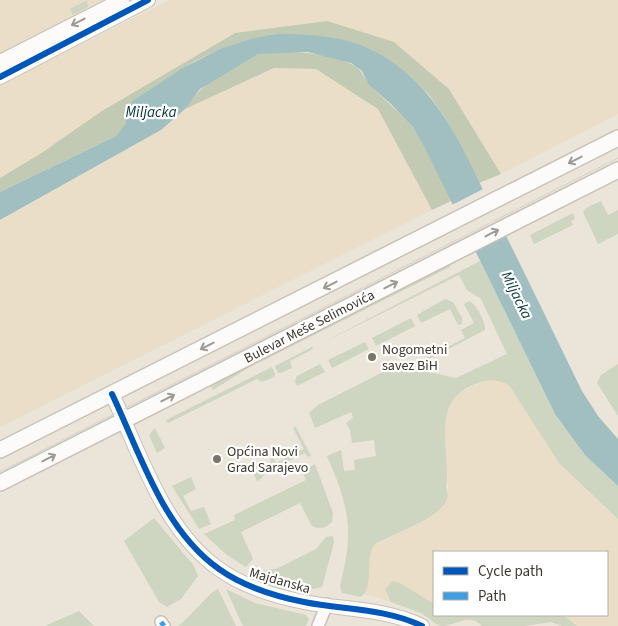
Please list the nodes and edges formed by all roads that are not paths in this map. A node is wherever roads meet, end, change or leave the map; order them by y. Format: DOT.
graph roads {
  1 [pos="122,0"];
  2 [pos="148,0"];
  3 [pos="0,62"];
  4 [pos="0,78"];
  5 [pos="618,138"];
  6 [pos="618,170"];
  7 [pos="112,394"];
  8 [pos="124,420"];
  9 [pos="0,450"];
  10 [pos="0,483"];
  11 [pos="327,604"];
  12 [pos="318,626"];
  13 [pos="422,626"];
  1 -- 3 [label="street, one-way"];
  2 -- 4 [label="street"];
  5 -- 7 [label="main road, Bulevar Meše Selimovića, one-way"];
  8 -- 6 [label="main road, Bulevar Meše Selimovića, one-way"];
  7 -- 8 [label="street, Majdanska"];
  7 -- 9 [label="main road, Bulevar Meše Selimovića"];
  10 -- 8 [label="main road, Bulevar Meše Selimovića, one-way"];
  8 -- 11 [label="street, Majdanska"];
  11 -- 12 [label="street"];
  11 -- 13 [label="street, Majdanska"];
}
